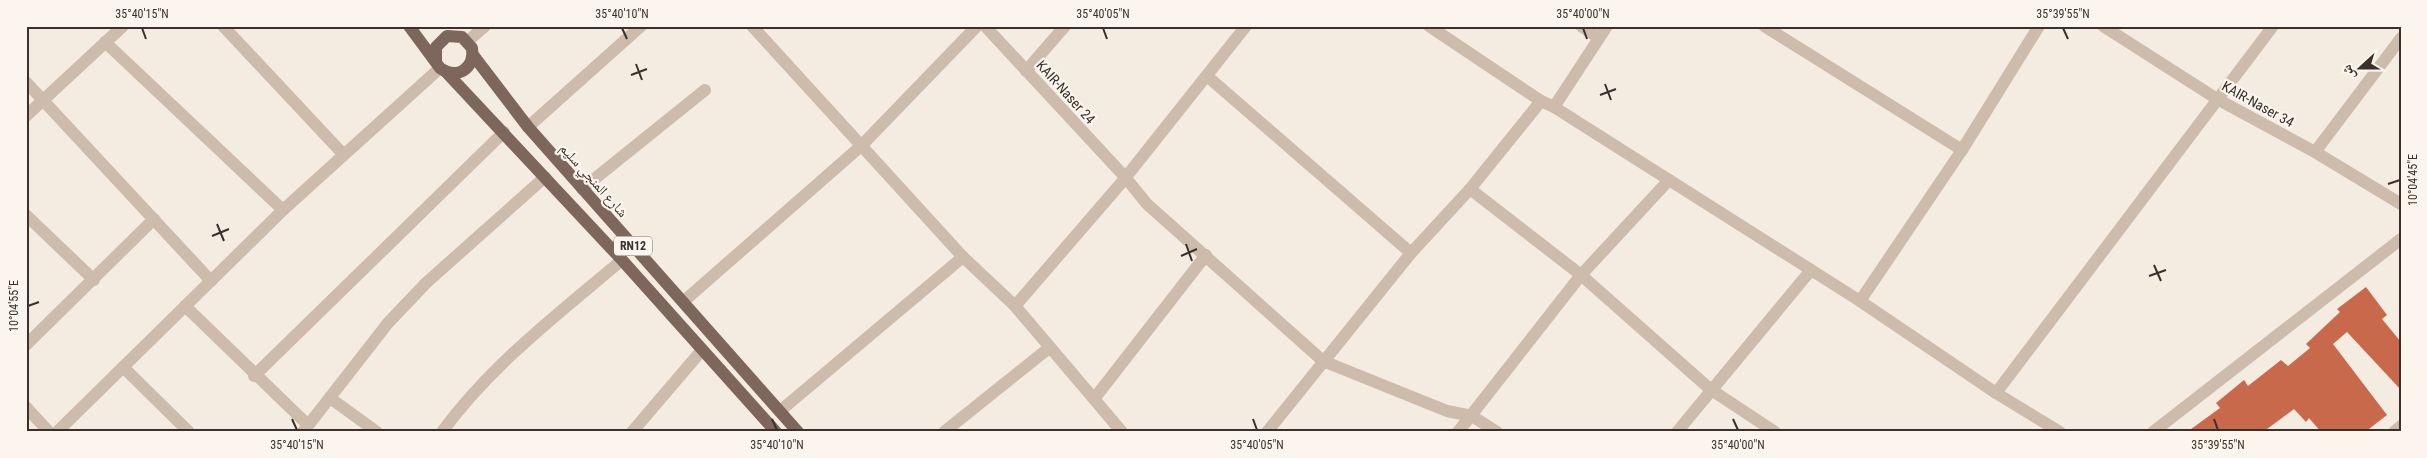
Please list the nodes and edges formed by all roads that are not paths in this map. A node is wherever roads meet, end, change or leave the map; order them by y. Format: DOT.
graph roads {
  1 [pos="123,26"];
  2 [pos="223,26"];
  3 [pos="409,26"];
  4 [pos="449,26"];
  5 [pos="485,26"];
  6 [pos="641,26"];
  7 [pos="752,26"];
  8 [pos="977,26"];
  9 [pos="985,26"];
  10 [pos="1065,26"];
  11 [pos="1246,26"];
  12 [pos="1581,26"];
  13 [pos="1607,26"];
  14 [pos="1764,26"];
  15 [pos="2039,26"];
  16 [pos="2103,26"];
  17 [pos="2273,26"];
  18 [pos="1434,28"];
  19 [pos="1599,38"];
  20 [pos="2401,38"];
  21 [pos="465,39"];
  22 [pos="106,42"];
  23 [pos="473,55"];
  24 [pos="440,67"];
  25 [pos="1026,70"];
  26 [pos="1207,76"];
  27 [pos="26,82"];
  28 [pos="705,90"];
  29 [pos="44,99"];
  30 [pos="2217,99"];
  31 [pos="1541,102"];
  32 [pos="1554,107"];
  33 [pos="26,116"];
  34 [pos="528,127"];
  35 [pos="504,132"];
  36 [pos="861,146"];
  37 [pos="1962,150"];
  38 [pos="2315,152"];
  39 [pos="343,154"];
  40 [pos="546,177"];
  41 [pos="1125,177"];
  42 [pos="1669,180"];
  43 [pos="582,189"];
  44 [pos="1470,189"];
  45 [pos="2401,204"];
  46 [pos="283,210"];
  47 [pos="26,215"];
  48 [pos="154,219"];
  49 [pos="2401,239"];
  50 [pos="1411,253"];
  51 [pos="1206,255"];
  52 [pos="963,257"];
  53 [pos="622,260"];
  54 [pos="1811,270"];
  55 [pos="1581,275"];
  56 [pos="94,280"];
  57 [pos="211,281"];
  58 [pos="684,301"];
  59 [pos="1860,301"];
  60 [pos="185,306"];
  61 [pos="1015,306"];
  62 [pos="26,345"];
  63 [pos="1049,348"];
  64 [pos="702,350"];
  65 [pos="1323,361"];
  66 [pos="123,367"];
  67 [pos="254,376"];
  68 [pos="1710,389"];
  69 [pos="1996,393"];
  70 [pos="330,398"];
  71 [pos="1094,399"];
  72 [pos="26,407"];
  73 [pos="780,411"];
  74 [pos="1472,416"];
  75 [pos="2401,426"];
  76 [pos="305,429"];
  77 [pos="773,431"];
  78 [pos="49,432"];
  79 [pos="57,432"];
  80 [pos="189,432"];
  81 [pos="377,432"];
  82 [pos="442,432"];
  83 [pos="632,432"];
  84 [pos="798,432"];
  85 [pos="944,432"];
  86 [pos="1122,432"];
  87 [pos="1267,432"];
  88 [pos="1458,432"];
  89 [pos="1497,432"];
  90 [pos="1676,432"];
  91 [pos="1775,432"];
  92 [pos="2060,432"];
  93 [pos="2153,432"];
  94 [pos="2394,432"];
  1 -- 22 [label="street"];
  2 -- 39 [label="street"];
  3 -- 24 [label="main road, RN12"];
  4 -- 21 [label="main road"];
  5 -- 21 [label="street"];
  6 -- 34 [label="street"];
  7 -- 36 [label="street"];
  8 -- 36 [label="street"];
  9 -- 25 [label="street, KAIR-Naser 24"];
  10 -- 25 [label="street"];
  11 -- 26 [label="street"];
  12 -- 19 [label="street"];
  13 -- 19 [label="street"];
  14 -- 37 [label="street"];
  15 -- 37 [label="street"];
  16 -- 30 [label="street, KAIR-Naser 34"];
  17 -- 30 [label="street"];
  18 -- 31 [label="street"];
  19 -- 32 [label="street"];
  20 -- 38 [label="street"];
  21 -- 23 [label="main road, RN12"];
  21 -- 24 [label="main road"];
  22 -- 29 [label="street"];
  22 -- 46 [label="street"];
  23 -- 24 [label="main road"];
  23 -- 34 [label="main road, شارع المنجي سليم / RN12"];
  24 -- 35 [label="main road, RN12"];
  24 -- 39 [label="street"];
  25 -- 41 [label="street, KAIR-Naser 24"];
  26 -- 41 [label="street"];
  26 -- 50 [label="street"];
  27 -- 29 [label="street"];
  28 -- 43 [label="street"];
  29 -- 33 [label="street"];
  29 -- 48 [label="street"];
  30 -- 38 [label="street, KAIR-Naser 34"];
  30 -- 69 [label="street"];
  31 -- 32 [label="street"];
  31 -- 44 [label="street"];
  32 -- 42 [label="street"];
  34 -- 43 [label="main road, شارع المنجي سليم / RN12"];
  35 -- 40 [label="main road, RN12"];
  35 -- 67 [label="street"];
  36 -- 52 [label="street"];
  36 -- 58 [label="street"];
  37 -- 59 [label="street"];
  38 -- 45 [label="street, KAIR-Naser 34"];
  39 -- 46 [label="street"];
  40 -- 53 [label="main road, RN12"];
  40 -- 70 [label="street"];
  41 -- 51 [label="street, KAIR-Naser 24"];
  41 -- 61 [label="street"];
  42 -- 54 [label="street"];
  42 -- 55 [label="street"];
  43 -- 58 [label="main road, شارع المنجي سليم / RN12"];
  44 -- 50 [label="street"];
  44 -- 55 [label="street"];
  46 -- 57 [label="street"];
  47 -- 56 [label="street"];
  48 -- 56 [label="street"];
  48 -- 57 [label="street"];
  49 -- 93 [label="street"];
  50 -- 65 [label="street"];
  51 -- 65 [label="street, KAIR-Naser 24"];
  51 -- 71 [label="street"];
  52 -- 61 [label="street"];
  52 -- 73 [label="street"];
  53 -- 64 [label="main road, RN12"];
  53 -- 82 [label="street"];
  54 -- 59 [label="street"];
  54 -- 68 [label="street"];
  55 -- 68 [label="street"];
  55 -- 74 [label="street"];
  56 -- 62 [label="street"];
  57 -- 60 [label="street"];
  58 -- 73 [label="main road, شارع المنجي سليم / RN12"];
  59 -- 69 [label="street"];
  60 -- 66 [label="street"];
  60 -- 67 [label="street"];
  61 -- 63 [label="street"];
  63 -- 71 [label="street"];
  63 -- 85 [label="street"];
  64 -- 77 [label="main road, RN12"];
  64 -- 83 [label="street"];
  65 -- 74 [label="street"];
  65 -- 87 [label="street"];
  66 -- 79 [label="street"];
  66 -- 80 [label="street"];
  67 -- 76 [label="street"];
  68 -- 90 [label="street"];
  68 -- 91 [label="street"];
  69 -- 92 [label="street"];
  70 -- 76 [label="street"];
  70 -- 81 [label="street"];
  71 -- 86 [label="street"];
  72 -- 78 [label="street"];
  73 -- 84 [label="main road, شارع المنجي سليم / RN12"];
  74 -- 88 [label="street"];
  74 -- 89 [label="street"];
  75 -- 94 [label="street"];
}
